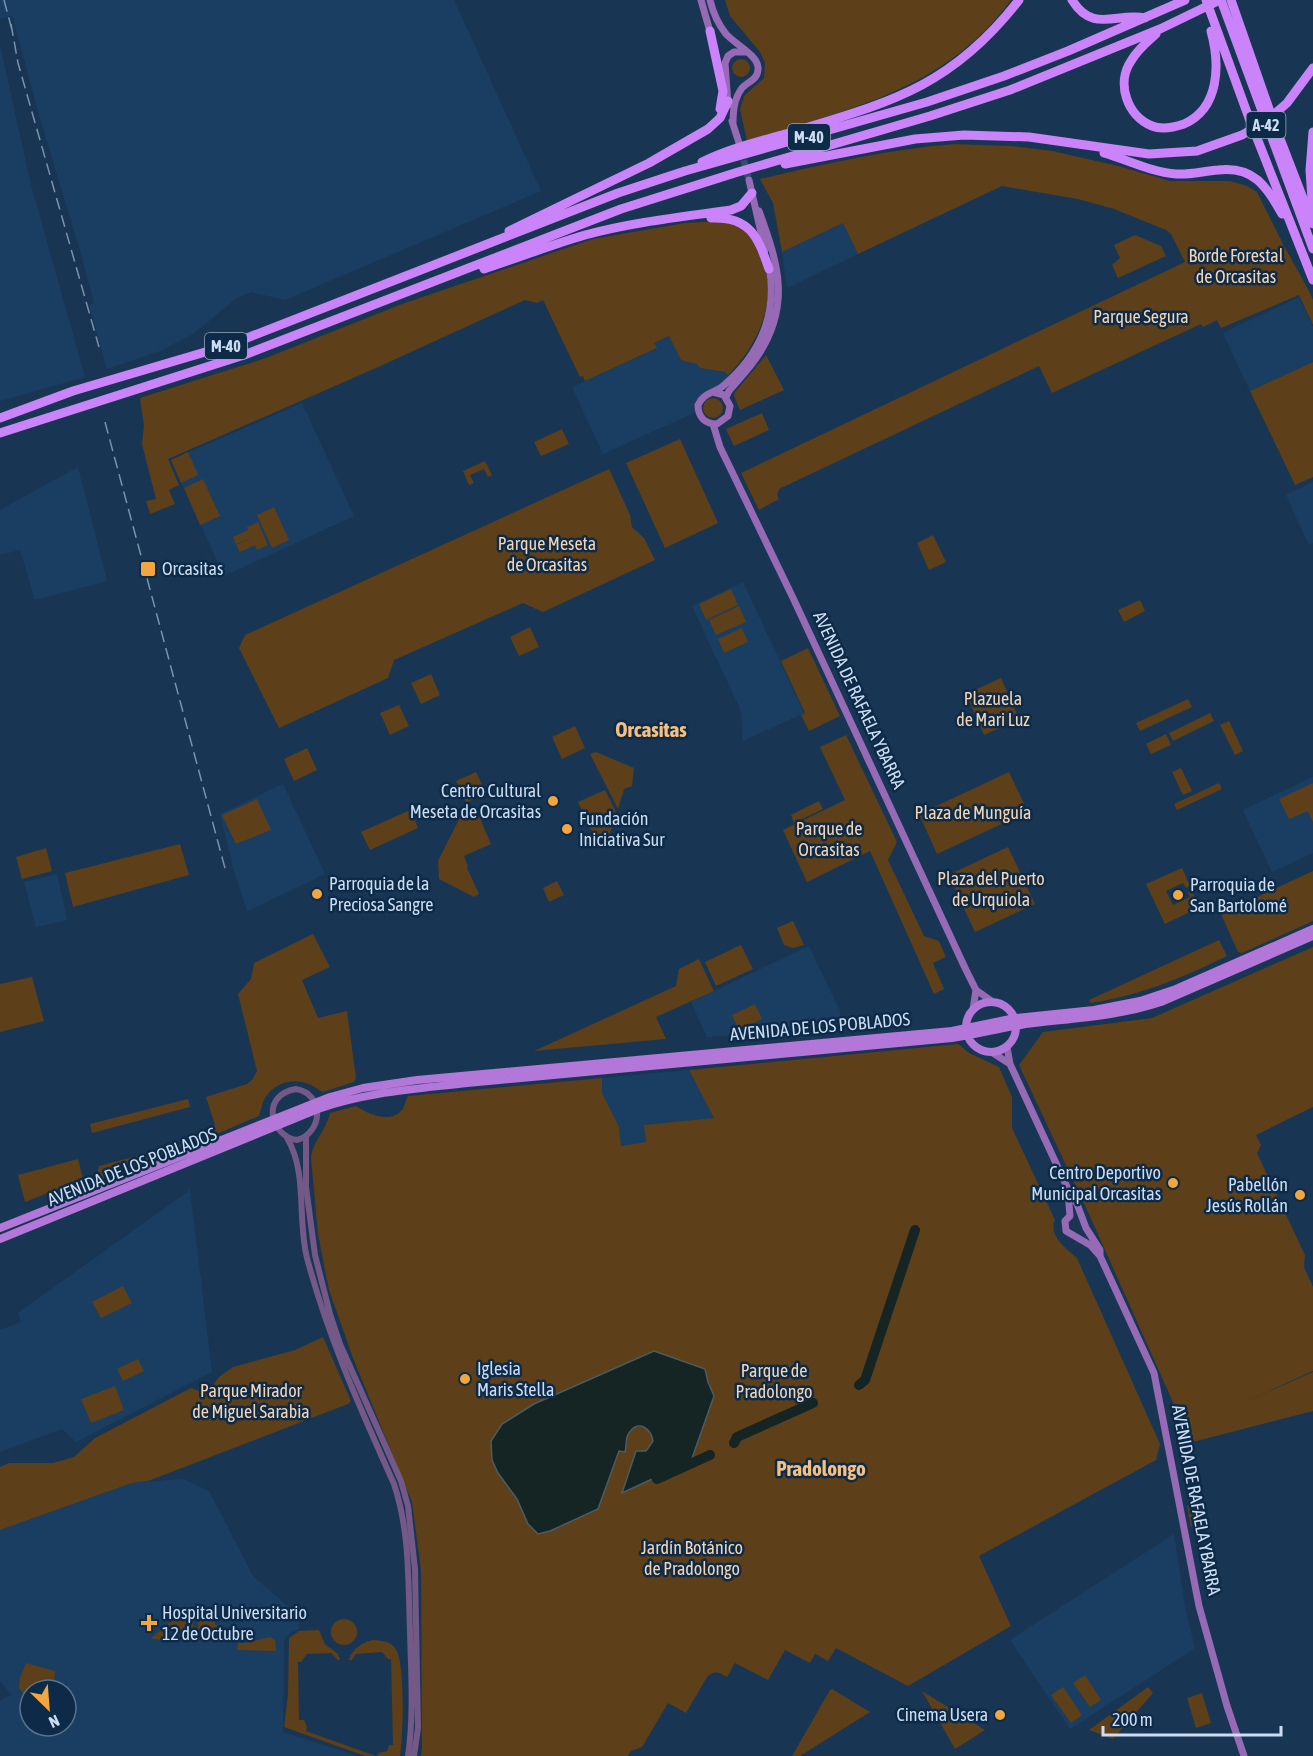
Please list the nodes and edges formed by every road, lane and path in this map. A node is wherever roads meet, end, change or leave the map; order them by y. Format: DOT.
graph roads {
  1 [pos="701,0"];
  2 [pos="710,0"];
  3 [pos="1019,0"];
  4 [pos="1072,0"];
  5 [pos="1204,0"];
  6 [pos="1221,0"];
  7 [pos="1231,0"];
  8 [pos="1180,2"];
  9 [pos="1145,18"];
  10 [pos="1160,29"];
  11 [pos="710,31"];
  12 [pos="746,52"];
  13 [pos="724,63"];
  14 [pos="1313,68"];
  15 [pos="726,78"];
  16 [pos="744,85"];
  17 [pos="728,101"];
  18 [pos="733,124"];
  19 [pos="1313,132"];
  20 [pos="694,137"];
  21 [pos="1055,141"];
  22 [pos="739,143"];
  23 [pos="685,171"];
  24 [pos="738,172"];
  25 [pos="749,180"];
  26 [pos="752,193"];
  27 [pos="640,222"];
  28 [pos="1313,222"];
  29 [pos="1299,243"];
  30 [pos="1313,249"];
  31 [pos="472,251"];
  32 [pos="769,269"];
  33 [pos="438,280"];
  34 [pos="1313,280"];
  35 [pos="713,392"];
  36 [pos="726,397"];
  37 [pos="0,418"];
  38 [pos="713,424"];
  39 [pos="0,433"];
  40 [pos="1313,929"];
  41 [pos="1313,936"];
  42 [pos="976,990"];
  43 [pos="993,1002"];
  44 [pos="973,1009"];
  45 [pos="1016,1022"];
  46 [pos="967,1032"];
  47 [pos="1007,1047"];
  48 [pos="993,1053"];
  49 [pos="1010,1064"];
  50 [pos="317,1106"];
  51 [pos="276,1122"];
  52 [pos="306,1136"];
  53 [pos="287,1138"];
  54 [pos="1067,1187"];
  55 [pos="1070,1216"];
  56 [pos="1083,1217"];
  57 [pos="0,1228"];
  58 [pos="1086,1228"];
  59 [pos="1077,1236"];
  60 [pos="0,1239"];
  61 [pos="1100,1256"];
  62 [pos="408,1756"];
  63 [pos="414,1756"];
  64 [pos="1244,1756"];
  1 -- 11 [label="main road"];
  2 -- 12 [label="main road"];
  3 -- 23 [label="highway"];
  4 -- 9 [label="highway"];
  5 -- 10 [label="highway"];
  5 -- 29 [label="highway, A-42"];
  6 -- 10 [label="highway, M-40"];
  6 -- 30 [label="highway, A-42"];
  7 -- 28 [label="highway"];
  8 -- 9 [label="highway, M-40"];
  9 -- 23 [label="highway, M-40"];
  10 -- 24 [label="highway, M-40"];
  11 -- 13 [label="main road"];
  11 -- 20 [label="highway"];
  12 -- 13 [label="main road"];
  12 -- 16 [label="main road"];
  13 -- 15 [label="main road"];
  14 -- 21 [label="highway"];
  15 -- 16 [label="main road"];
  15 -- 17 [label="main road"];
  16 -- 18 [label="main road"];
  17 -- 18 [label="main road"];
  17 -- 20 [label="highway"];
  18 -- 22 [label="main road"];
  19 -- 28 [label="highway"];
  20 -- 31 [label="highway"];
  21 -- 24 [label="highway"];
  21 -- 29 [label="highway"];
  23 -- 31 [label="highway, M-40"];
  24 -- 33 [label="highway, M-40"];
  25 -- 26 [label="main road, AVENIDA DE RAFAELA YBARRA"];
  26 -- 27 [label="highway"];
  26 -- 32 [label="main road, AVENIDA DE RAFAELA YBARRA"];
  26 -- 36 [label="main road, AVENIDA DE RAFAELA YBARRA"];
  27 -- 32 [label="highway"];
  27 -- 33 [label="highway"];
  29 -- 34 [label="highway, A-42"];
  31 -- 37 [label="highway, M-40"];
  32 -- 35 [label="main road, AVENIDA DE RAFAELA YBARRA"];
  33 -- 39 [label="highway, M-40"];
  35 -- 36 [label="main road"];
  35 -- 38 [label="main road, AVENIDA DE RAFAELA YBARRA"];
  36 -- 38 [label="main road, AVENIDA DE RAFAELA YBARRA"];
  38 -- 42 [label="main road, AVENIDA DE RAFAELA YBARRA"];
  40 -- 45 [label="main road, AVENIDA DE LOS POBLADOS"];
  41 -- 45 [label="main road, AVENIDA DE LOS POBLADOS"];
  42 -- 43 [label="main road, AVENIDA DE RAFAELA YBARRA"];
  42 -- 44 [label="main road"];
  43 -- 44 [label="main road"];
  43 -- 45 [label="main road, AVENIDA DE RAFAELA YBARRA"];
  44 -- 46 [label="main road"];
  45 -- 46 [label="main road, AVENIDA DE LOS POBLADOS"];
  45 -- 47 [label="main road"];
  46 -- 48 [label="main road"];
  46 -- 50 [label="main road, AVENIDA DE LOS POBLADOS"];
  47 -- 48 [label="main road"];
  47 -- 49 [label="main road, AVENIDA DE RAFAELA YBARRA"];
  48 -- 49 [label="main road"];
  49 -- 54 [label="main road, AVENIDA DE RAFAELA YBARRA"];
  50 -- 51 [label="main road, AVENIDA DE LOS POBLADOS"];
  50 -- 51 [label="street"];
  50 -- 52 [label="street"];
  51 -- 53 [label="street"];
  51 -- 57 [label="main road, AVENIDA DE LOS POBLADOS"];
  51 -- 60 [label="main road, AVENIDA DE LOS POBLADOS"];
  52 -- 53 [label="street"];
  52 -- 63 [label="street"];
  53 -- 62 [label="street"];
  54 -- 55 [label="main road, AVENIDA DE RAFAELA YBARRA"];
  54 -- 56 [label="main road, AVENIDA DE RAFAELA YBARRA"];
  55 -- 56 [label="main road"];
  55 -- 59 [label="main road, AVENIDA DE RAFAELA YBARRA"];
  56 -- 58 [label="main road, AVENIDA DE RAFAELA YBARRA"];
  58 -- 59 [label="main road"];
  58 -- 61 [label="main road, AVENIDA DE RAFAELA YBARRA"];
  59 -- 61 [label="main road, AVENIDA DE RAFAELA YBARRA"];
  61 -- 64 [label="main road, AVENIDA DE RAFAELA YBARRA"];
}
